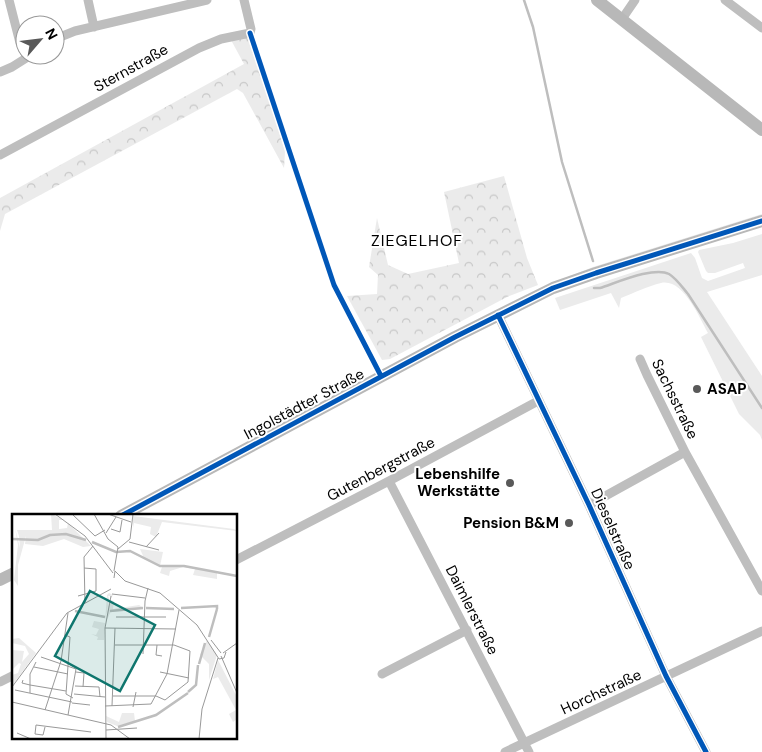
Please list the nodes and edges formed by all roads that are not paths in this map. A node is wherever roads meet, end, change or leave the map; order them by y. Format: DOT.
graph roads {
  1 [pos="9,0"];
  2 [pos="88,0"];
  3 [pos="168,0"];
  4 [pos="206,0"];
  5 [pos="244,0"];
  6 [pos="597,0"];
  7 [pos="635,0"];
  8 [pos="725,0"];
  9 [pos="170,10"];
  10 [pos="622,19"];
  11 [pos="15,23"];
  12 [pos="94,27"];
  13 [pos="762,28"];
  14 [pos="65,35"];
  15 [pos="15,63"];
  16 [pos="0,72"];
  17 [pos="762,130"];
  18 [pos="0,155"];
  19 [pos="762,221"];
  20 [pos="498,315"];
  21 [pos="640,359"];
  22 [pos="538,401"];
  23 [pos="685,452"];
  24 [pos="389,481"];
  25 [pos="588,505"];
  26 [pos="125,514"];
  27 [pos="238,559"];
  28 [pos="12,574"];
  29 [pos="0,580"];
  30 [pos="762,591"];
  31 [pos="467,630"];
  32 [pos="762,631"];
  33 [pos="382,674"];
  34 [pos="12,676"];
  35 [pos="666,676"];
  36 [pos="0,682"];
  37 [pos="524,742"];
  38 [pos="505,752"];
  39 [pos="529,752"];
  40 [pos="706,752"];
  1 -- 11 [label="street"];
  2 -- 12 [label="street"];
  3 -- 9 [label="street"];
  4 -- 9 [label="street"];
  5 -- 18 [label="street, Sternstraße"];
  6 -- 10 [label="street"];
  7 -- 10 [label="street"];
  8 -- 13 [label="street"];
  9 -- 12 [label="street"];
  10 -- 17 [label="street"];
  12 -- 14 [label="street"];
  15 -- 16 [label="street"];
  19 -- 20 [label="street, Ingolstädter Straße"];
  20 -- 22 [label="street, Dieselstraße"];
  20 -- 26 [label="street, Ingolstädter Straße"];
  21 -- 23 [label="street, Sachsstraße"];
  22 -- 24 [label="street, Gutenbergstraße"];
  22 -- 25 [label="street, Dieselstraße"];
  23 -- 25 [label="street, Sachsstraße"];
  23 -- 30 [label="street, Sachsstraße"];
  24 -- 27 [label="street, Gutenbergstraße"];
  24 -- 31 [label="street, Daimlerstraße"];
  25 -- 35 [label="street, Dieselstraße"];
  28 -- 29 [label="street"];
  31 -- 33 [label="street"];
  31 -- 37 [label="street, Daimlerstraße"];
  32 -- 35 [label="street, Horchstraße"];
  34 -- 36 [label="street"];
  35 -- 37 [label="street, Horchstraße"];
  35 -- 40 [label="street, Dieselstraße"];
  37 -- 38 [label="street, Horchstraße"];
  37 -- 39 [label="street, Daimlerstraße"];
}
